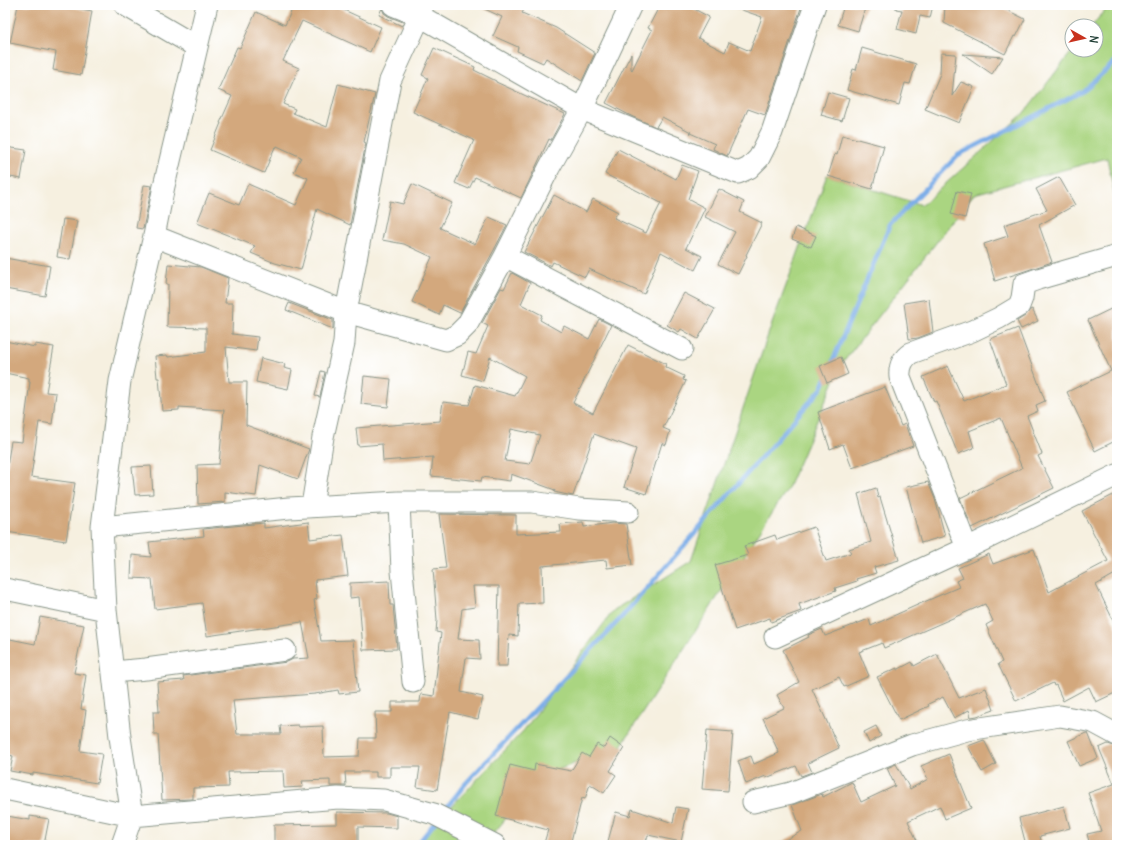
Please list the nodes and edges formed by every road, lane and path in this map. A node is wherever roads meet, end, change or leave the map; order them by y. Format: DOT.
graph roads {
  1 [pos="125,5"];
  2 [pos="207,5"];
  3 [pos="393,5"];
  4 [pos="631,5"];
  5 [pos="815,5"];
  6 [pos="422,11"];
  7 [pos="196,47"];
  8 [pos="582,109"];
  9 [pos="154,236"];
  10 [pos="505,256"];
  11 [pos="1117,256"];
  12 [pos="346,312"];
  13 [pos="682,349"];
  14 [pos="1117,475"];
  15 [pos="399,502"];
  16 [pos="312,506"];
  17 [pos="628,512"];
  18 [pos="102,527"];
  19 [pos="966,548"];
  20 [pos="5,590"];
  21 [pos="106,610"];
  22 [pos="775,637"];
  23 [pos="284,650"];
  24 [pos="114,672"];
  25 [pos="413,682"];
  26 [pos="1117,735"];
  27 [pos="5,789"];
  28 [pos="753,802"];
  29 [pos="132,816"];
  30 [pos="122,845"];
  31 [pos="496,845"];
  1 -- 7 [label="street"];
  2 -- 7 [label="street"];
  3 -- 6 [label="street"];
  4 -- 8 [label="street"];
  5 -- 8 [label="street"];
  6 -- 8 [label="street"];
  6 -- 12 [label="street"];
  7 -- 9 [label="street"];
  8 -- 10 [label="street"];
  9 -- 12 [label="street"];
  9 -- 18 [label="street"];
  10 -- 12 [label="street"];
  10 -- 13 [label="street"];
  11 -- 19 [label="street"];
  12 -- 16 [label="street"];
  14 -- 19 [label="street"];
  15 -- 16 [label="street"];
  15 -- 17 [label="street"];
  15 -- 25 [label="street"];
  16 -- 18 [label="street"];
  18 -- 21 [label="street"];
  19 -- 22 [label="street"];
  20 -- 21 [label="street"];
  21 -- 24 [label="street"];
  23 -- 24 [label="street"];
  24 -- 29 [label="street"];
  26 -- 28 [label="street"];
  27 -- 29 [label="street"];
  29 -- 30 [label="street"];
  29 -- 31 [label="street"];
}
